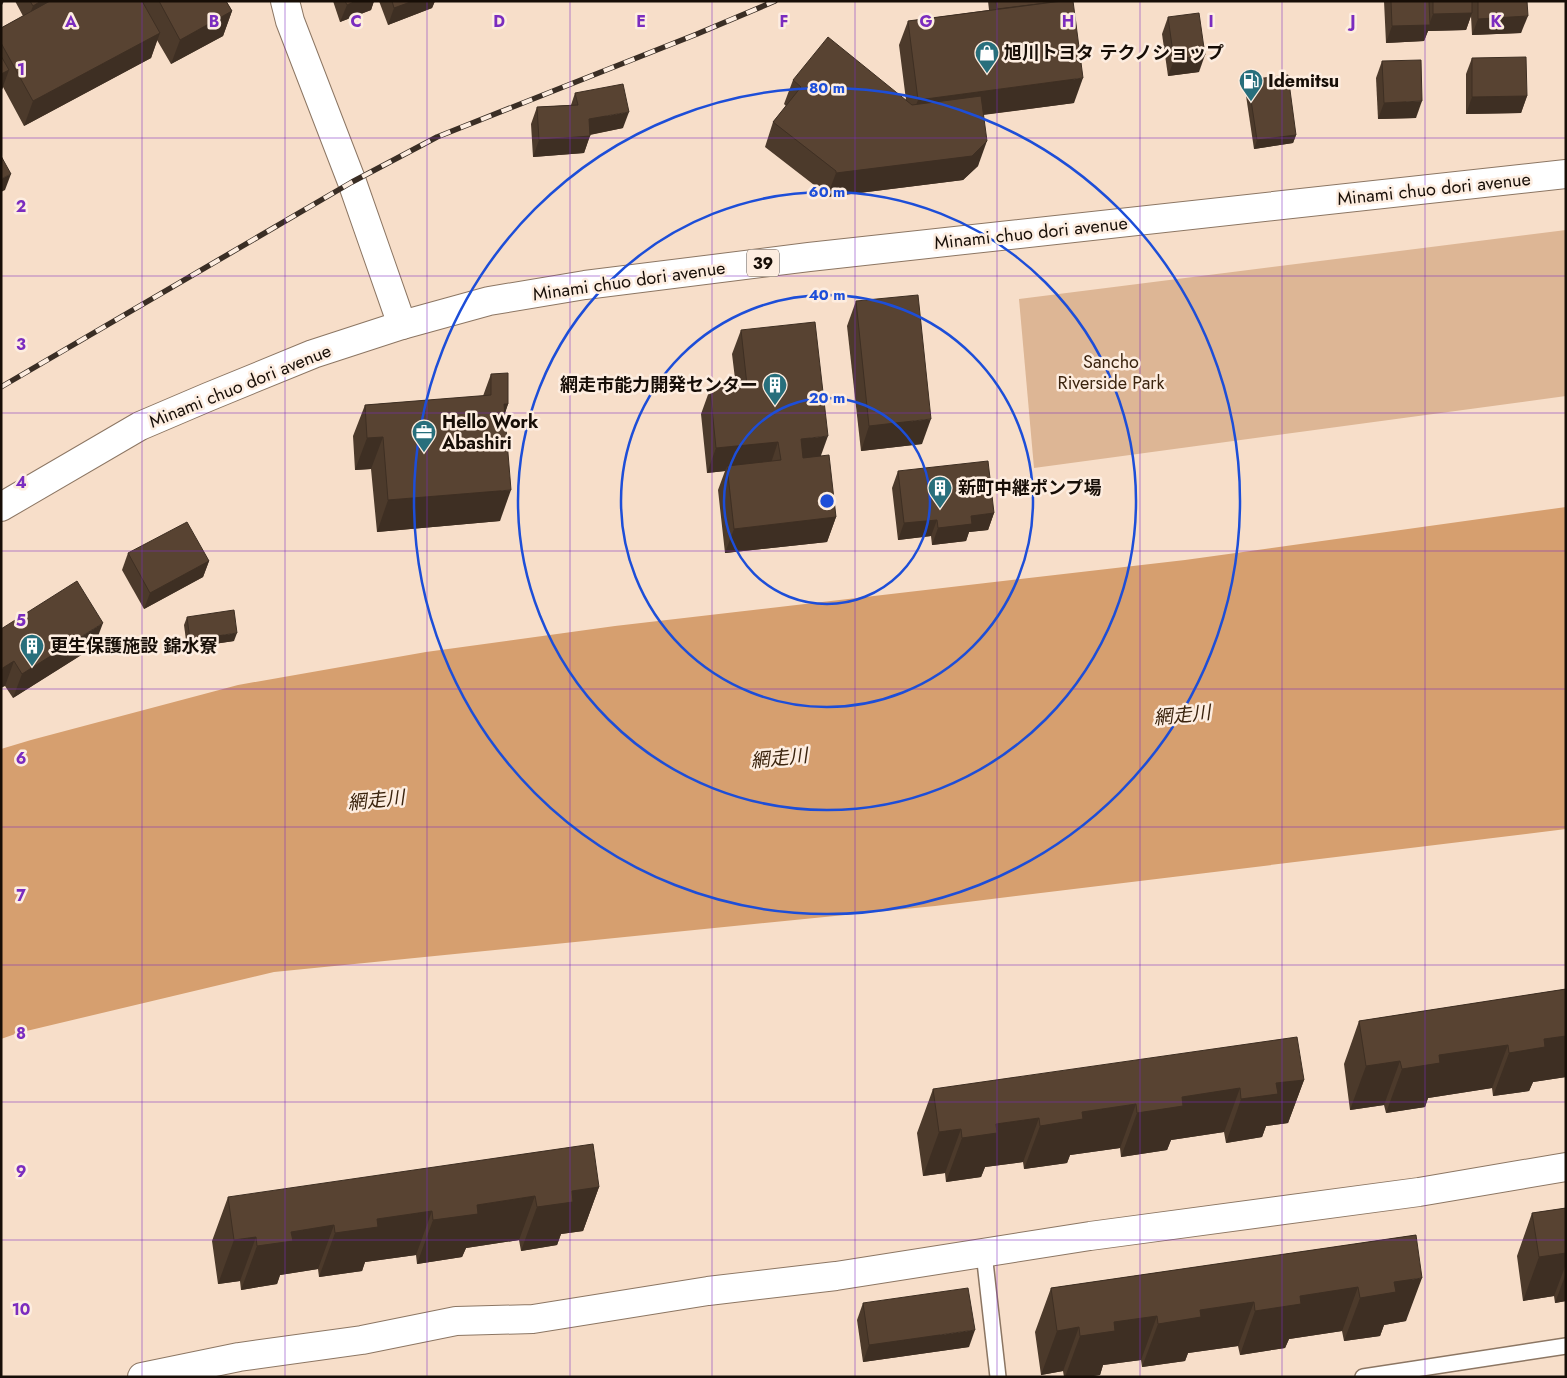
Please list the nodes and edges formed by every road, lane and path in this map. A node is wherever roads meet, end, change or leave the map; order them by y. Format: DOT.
graph roads {
  1 [pos="285,1"];
  2 [pos="1566,174"];
  3 [pos="402,325"];
  4 [pos="1,507"];
  5 [pos="1566,1167"];
  6 [pos="984,1253"];
  7 [pos="1566,1346"];
  8 [pos="142,1377"];
  9 [pos="998,1377"];
  10 [pos="1363,1377"];
  1 -- 3 [label="main road"];
  2 -- 3 [label="main road, Minami chuo dori avenue / 39"];
  3 -- 4 [label="main road, Minami chuo dori avenue / 39"];
  5 -- 6 [label="main road"];
  6 -- 8 [label="main road"];
  6 -- 9 [label="lane"];
  7 -- 10 [label="lane"];
}
